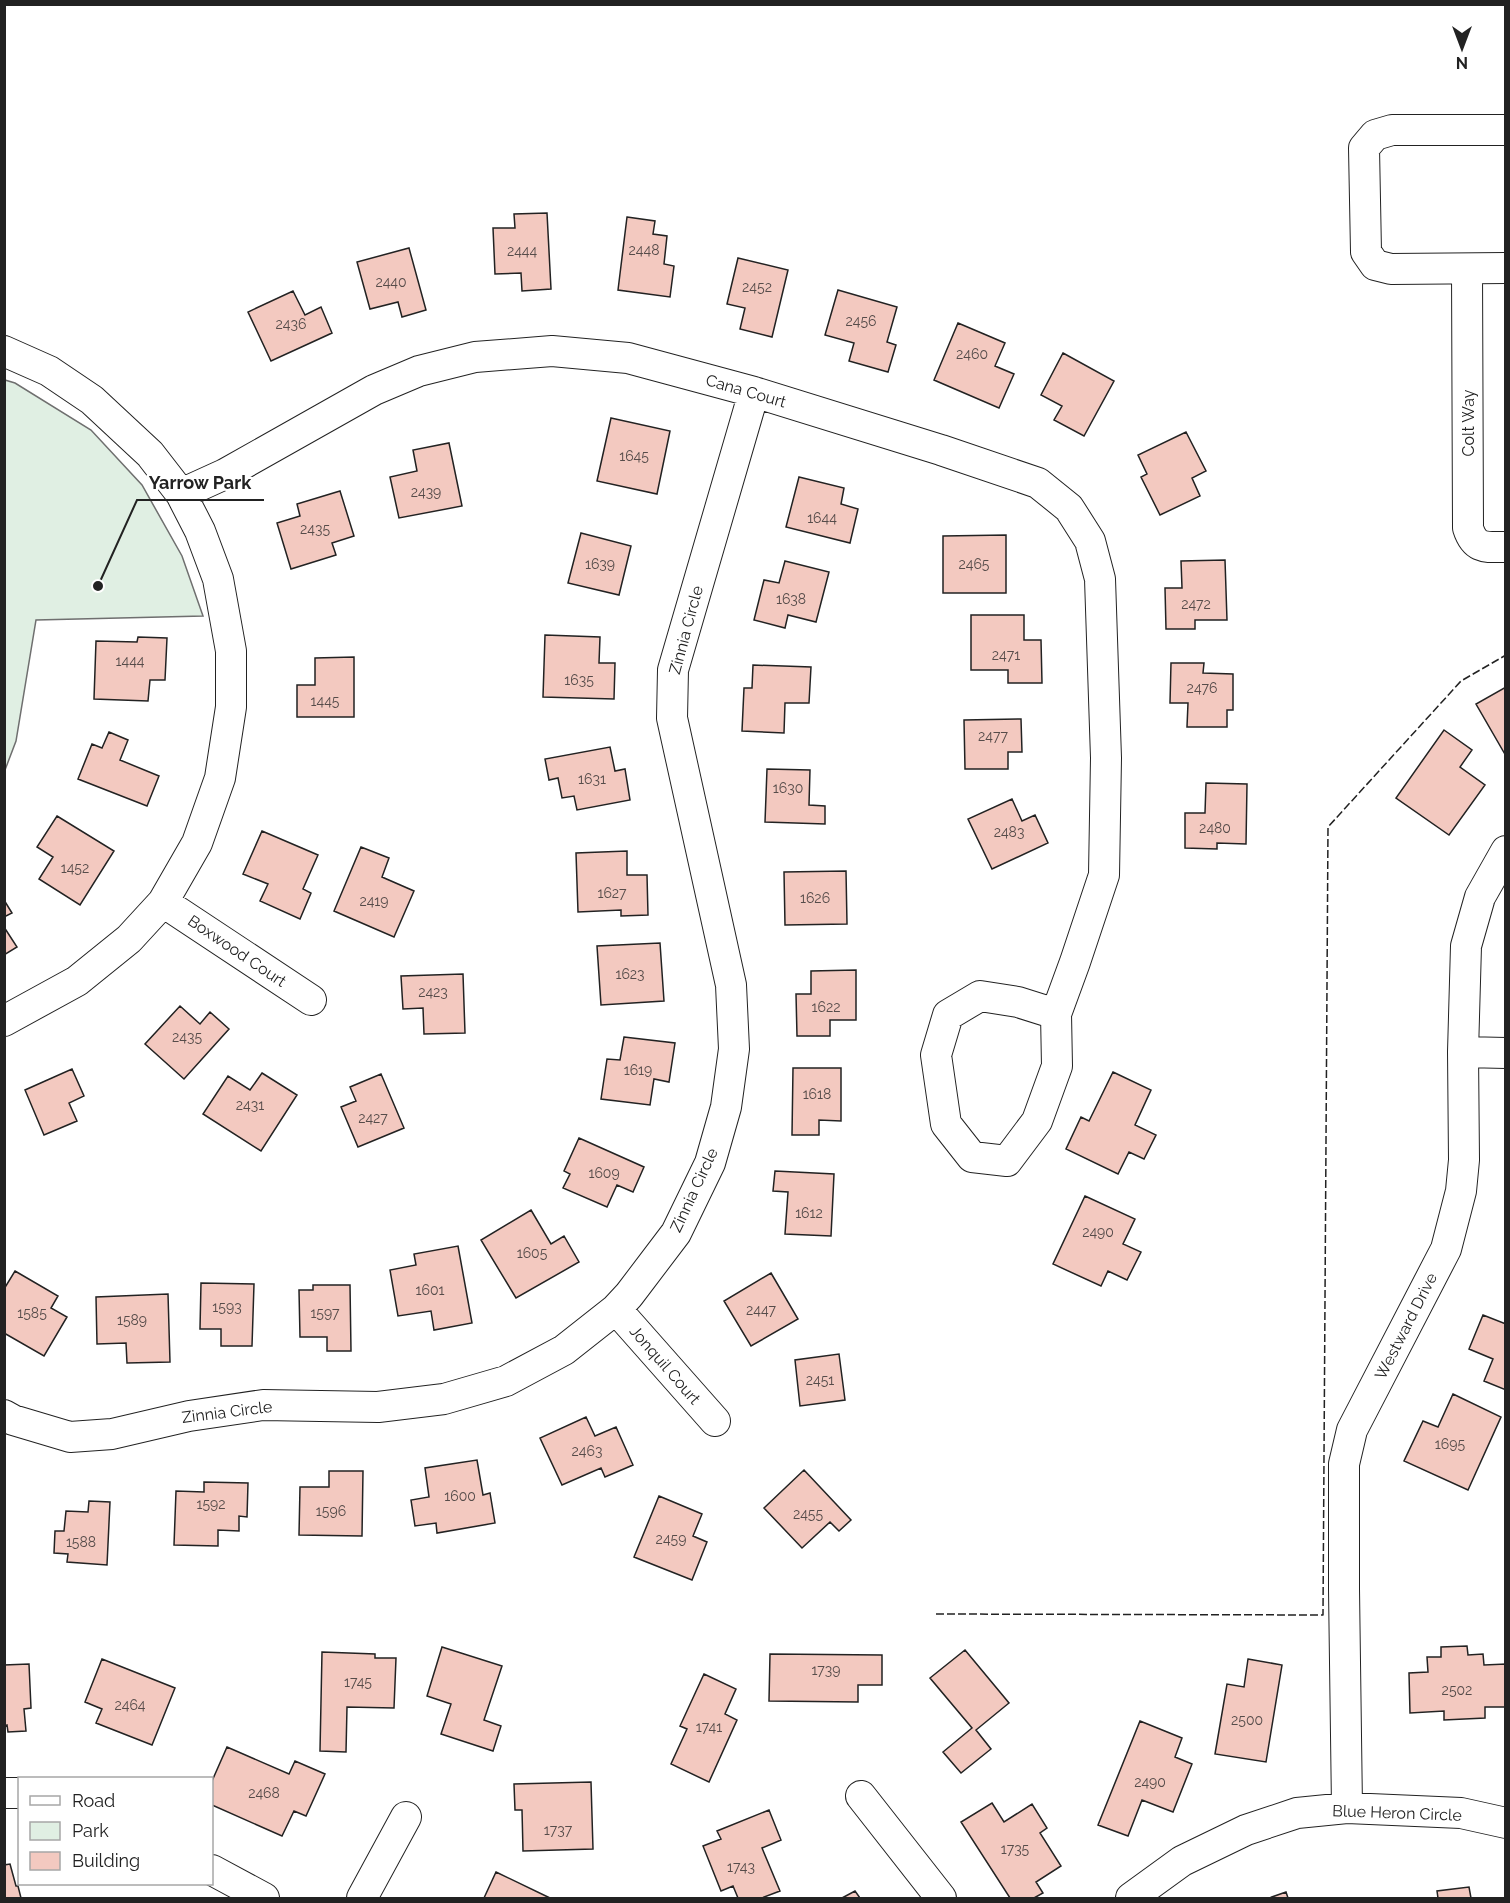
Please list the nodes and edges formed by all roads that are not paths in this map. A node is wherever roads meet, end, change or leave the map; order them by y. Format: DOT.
graph roads {
  1 [pos="1506,130"];
  2 [pos="1506,268"];
  3 [pos="1467,269"];
  4 [pos="4,351"];
  5 [pos="754,392"];
  6 [pos="181,494"];
  7 [pos="1506,547"];
  8 [pos="1506,851"];
  9 [pos="163,902"];
  10 [pos="311,1000"];
  11 [pos="1056,1014"];
  12 [pos="4,1021"];
  13 [pos="1463,1052"];
  14 [pos="1506,1053"];
  15 [pos="616,1309"];
  16 [pos="4,1415"];
  17 [pos="715,1421"];
  18 [pos="861,1796"];
  19 [pos="1347,1808"];
  20 [pos="406,1817"];
  21 [pos="1506,1823"];
  22 [pos="213,1871"];
  23 [pos="264,1899"];
  24 [pos="362,1899"];
  25 [pos="941,1899"];
  26 [pos="1131,1899"];
  1 -- 3 [label="street"];
  2 -- 3 [label="street"];
  3 -- 7 [label="street, Colt Way"];
  4 -- 6 [label="street"];
  5 -- 6 [label="street, Cana Court"];
  5 -- 11 [label="street, Cana Court"];
  5 -- 15 [label="street, Zinnia Circle"];
  6 -- 9 [label="street"];
  8 -- 13 [label="street, Westward Drive"];
  9 -- 10 [label="street, Boxwood Court"];
  9 -- 12 [label="street"];
  11 -- 11 [label="street"];
  13 -- 14 [label="street"];
  13 -- 19 [label="street, Westward Drive"];
  15 -- 16 [label="street, Zinnia Circle"];
  15 -- 17 [label="street, Jonquil Court"];
  18 -- 25 [label="street"];
  19 -- 21 [label="street, Blue Heron Circle"];
  19 -- 26 [label="street, Blue Heron Circle"];
  20 -- 24 [label="street"];
  22 -- 23 [label="street"];
}
